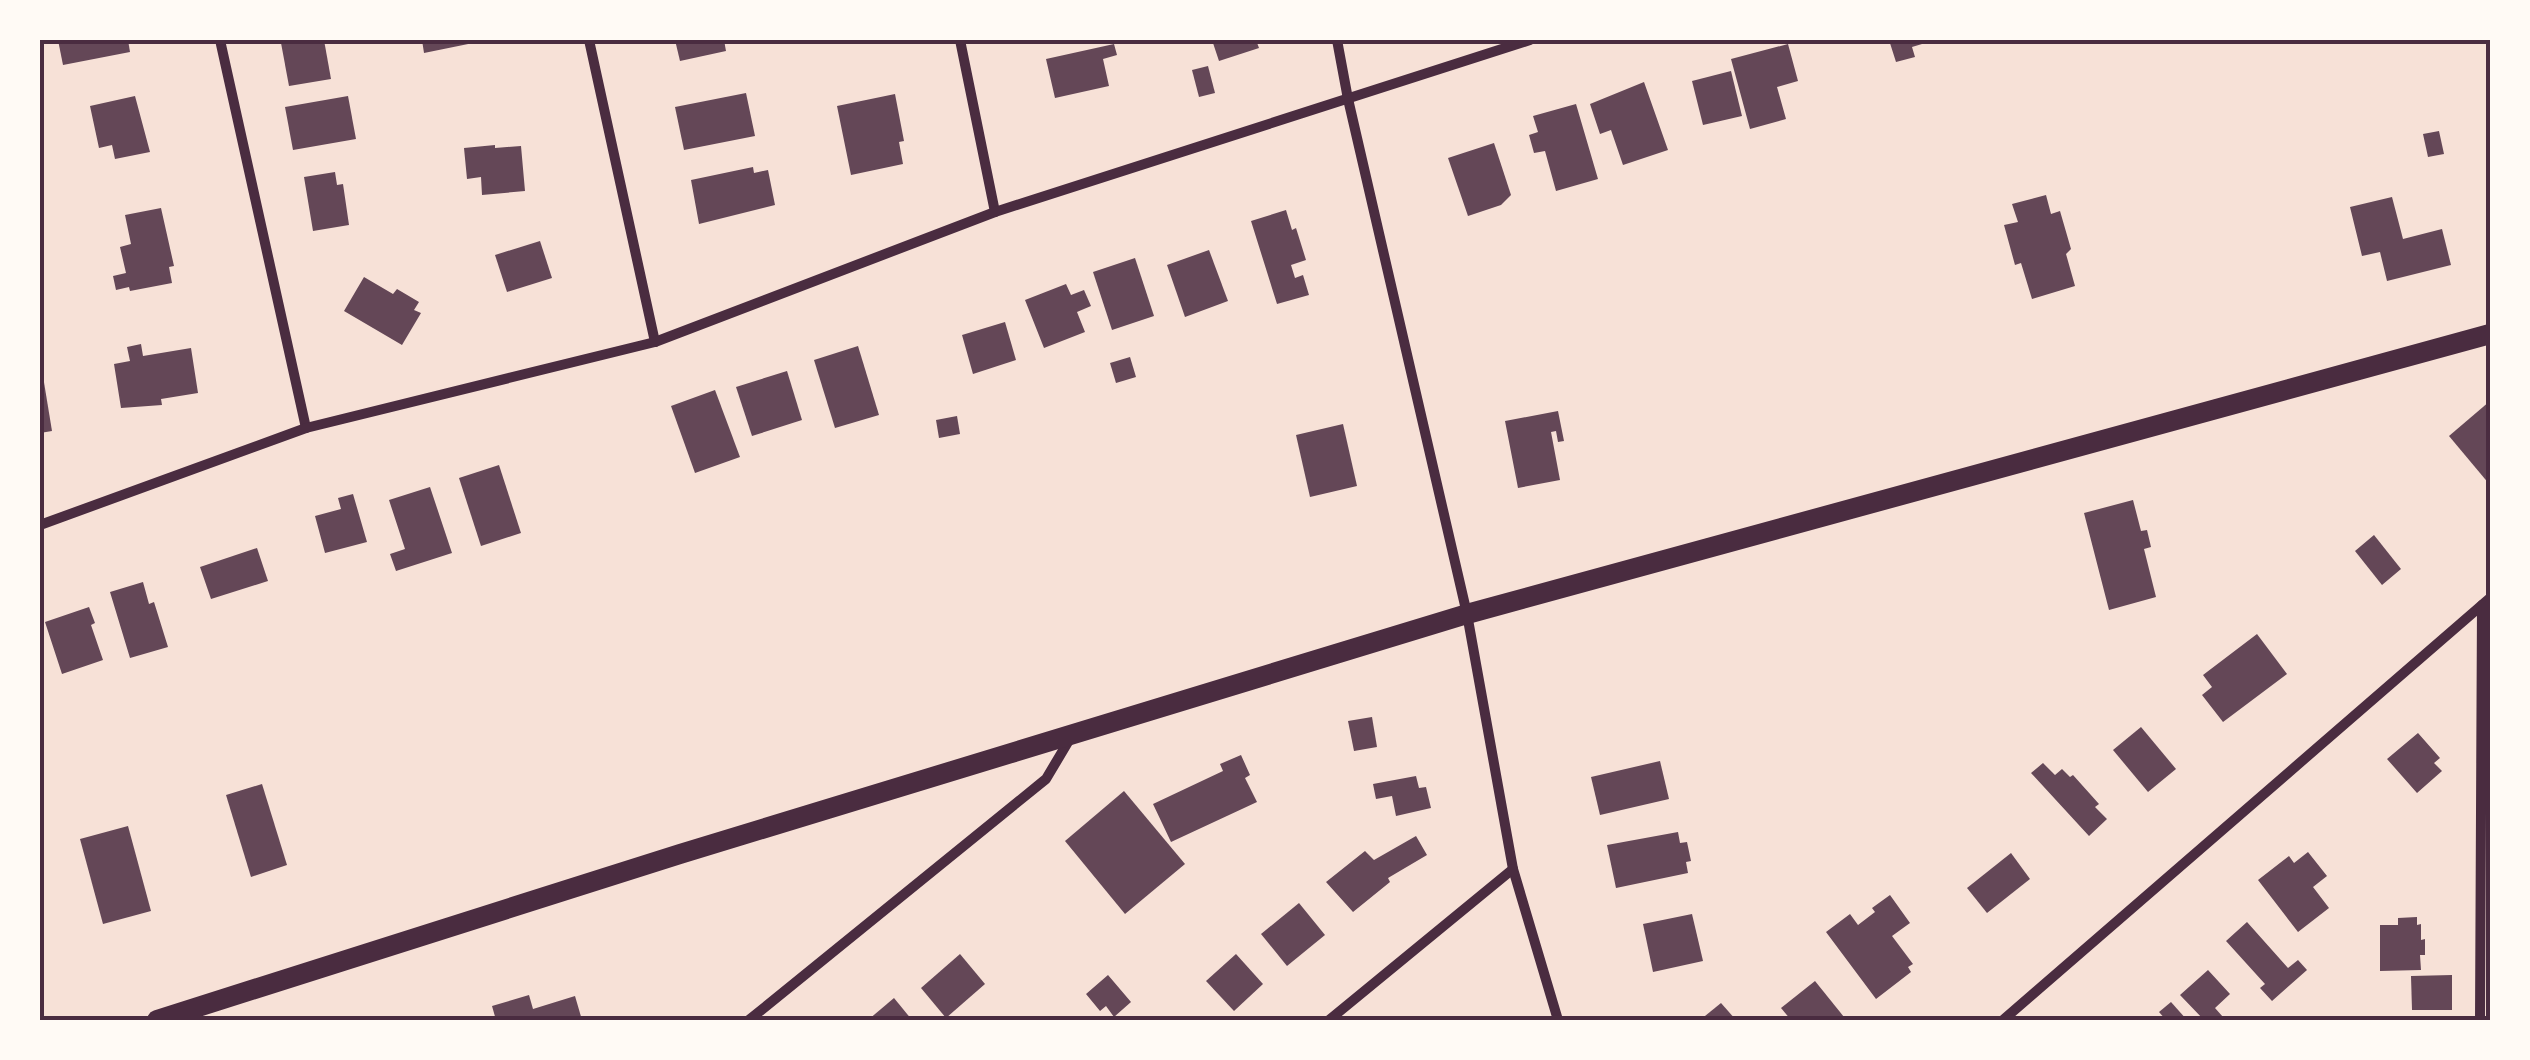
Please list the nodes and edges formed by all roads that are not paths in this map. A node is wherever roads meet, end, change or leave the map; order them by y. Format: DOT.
graph roads {
  1 [pos="220,40"];
  2 [pos="589,40"];
  3 [pos="960,40"];
  4 [pos="1337,40"];
  5 [pos="1530,40"];
  6 [pos="1348,98"];
  7 [pos="996,212"];
  8 [pos="2490,334"];
  9 [pos="655,342"];
  10 [pos="306,428"];
  11 [pos="40,524"];
  12 [pos="2486,602"];
  13 [pos="1467,614"];
  14 [pos="1071,736"];
  15 [pos="1513,869"];
  16 [pos="157,1020"];
  17 [pos="749,1020"];
  18 [pos="1330,1020"];
  19 [pos="1558,1020"];
  20 [pos="2003,1020"];
  21 [pos="2480,1020"];
  1 -- 10 [label="street"];
  2 -- 9 [label="street"];
  3 -- 7 [label="street"];
  4 -- 6 [label="street"];
  5 -- 6 [label="street"];
  6 -- 7 [label="street"];
  6 -- 13 [label="street"];
  7 -- 9 [label="street"];
  8 -- 13 [label="main road"];
  9 -- 10 [label="street"];
  10 -- 11 [label="street"];
  12 -- 20 [label="street"];
  12 -- 21 [label="street"];
  13 -- 14 [label="main road"];
  13 -- 15 [label="street"];
  14 -- 16 [label="main road"];
  14 -- 17 [label="street"];
  15 -- 18 [label="street"];
  15 -- 19 [label="street"];
}
